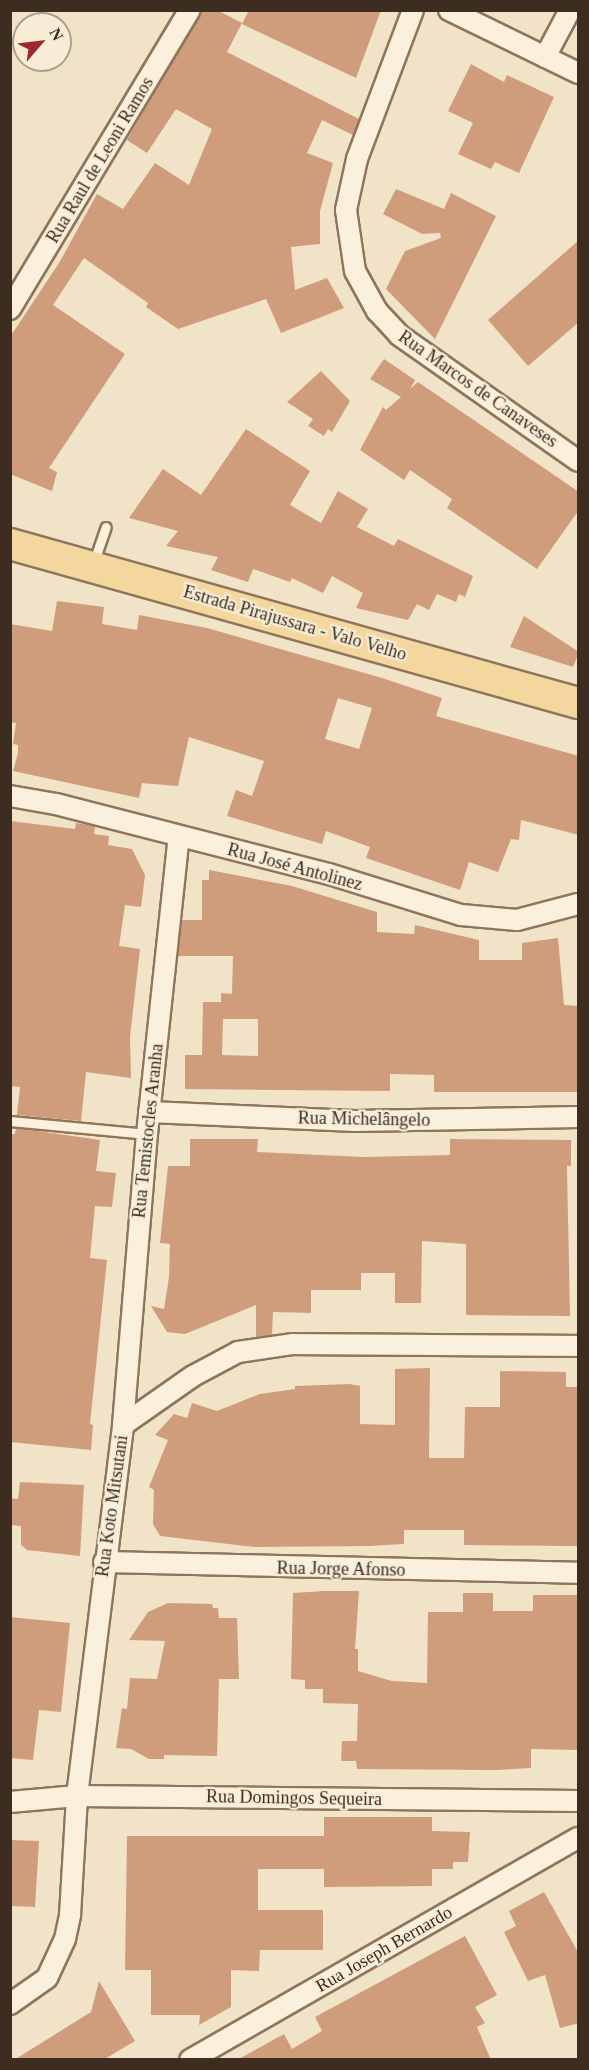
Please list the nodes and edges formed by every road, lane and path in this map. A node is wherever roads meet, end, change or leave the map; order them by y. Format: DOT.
graph roads {
  1 [pos="190,10"];
  2 [pos="413,10"];
  3 [pos="449,10"];
  4 [pos="570,10"];
  5 [pos="545,57"];
  6 [pos="579,73"];
  7 [pos="10,309"];
  8 [pos="579,461"];
  9 [pos="106,527"];
  10 [pos="10,544"];
  11 [pos="92,566"];
  12 [pos="579,703"];
  13 [pos="10,796"];
  14 [pos="179,837"];
  15 [pos="579,904"];
  16 [pos="149,1112"];
  17 [pos="579,1117"];
  18 [pos="10,1121"];
  19 [pos="147,1134"];
  20 [pos="579,1347"];
  21 [pos="123,1425"];
  22 [pos="104,1562"];
  23 [pos="579,1573"];
  24 [pos="77,1796"];
  25 [pos="579,1801"];
  26 [pos="10,1802"];
  27 [pos="579,1838"];
  28 [pos="10,2004"];
  29 [pos="190,2060"];
  1 -- 7 [label="street, Rua Raul de Leoni Ramos"];
  2 -- 8 [label="street, Rua Marcos de Canaveses"];
  3 -- 5 [label="street"];
  4 -- 5 [label="street"];
  5 -- 6 [label="street"];
  9 -- 11 [label="lane"];
  10 -- 11 [label="main road, Estrada Pirajussara - Valo Velho"];
  11 -- 12 [label="main road, Estrada Pirajussara - Valo Velho"];
  13 -- 14 [label="street, Rua José Antolinez"];
  14 -- 15 [label="street, Rua José Antolinez"];
  14 -- 16 [label="street, Rua Temistocles Aranha"];
  16 -- 17 [label="street, Rua Michelângelo"];
  16 -- 19 [label="street, Rua Temistocles Aranha"];
  18 -- 19 [label="lane"];
  19 -- 21 [label="street, Rua Temistocles Aranha"];
  20 -- 21 [label="street, Rua Koto Mitsutani"];
  21 -- 22 [label="street, Rua Koto Mitsutani"];
  22 -- 23 [label="street, Rua Jorge Afonso"];
  22 -- 24 [label="street, Rua Koto Mitsutani"];
  24 -- 25 [label="street, Rua Domingos Sequeira"];
  24 -- 26 [label="street, Rua Domingos Sequeira"];
  24 -- 28 [label="street, Rua Koto Mitsutani"];
  27 -- 29 [label="street, Rua Joseph Bernardo"];
}
